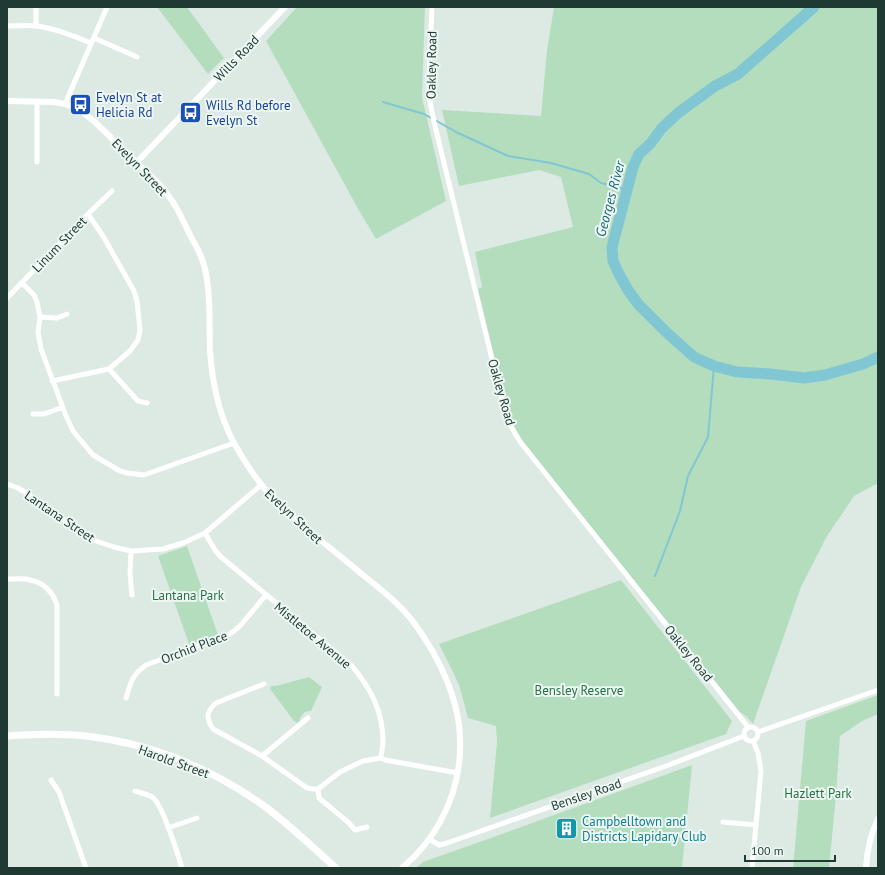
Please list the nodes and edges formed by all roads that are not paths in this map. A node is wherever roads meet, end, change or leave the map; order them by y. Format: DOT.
graph roads {
  1 [pos="36,7"];
  2 [pos="107,7"];
  3 [pos="285,7"];
  4 [pos="432,7"];
  5 [pos="7,26"];
  6 [pos="36,26"];
  7 [pos="92,40"];
  8 [pos="137,57"];
  9 [pos="7,101"];
  10 [pos="37,101"];
  11 [pos="65,104"];
  12 [pos="37,162"];
  13 [pos="137,162"];
  14 [pos="112,191"];
  15 [pos="88,214"];
  16 [pos="22,283"];
  17 [pos="7,298"];
  18 [pos="68,314"];
  19 [pos="40,318"];
  20 [pos="109,369"];
  21 [pos="52,381"];
  22 [pos="147,403"];
  23 [pos="63,407"];
  24 [pos="33,414"];
  25 [pos="234,443"];
  26 [pos="7,484"];
  27 [pos="261,485"];
  28 [pos="205,533"];
  29 [pos="131,551"];
  30 [pos="7,579"];
  31 [pos="132,595"];
  32 [pos="266,596"];
  33 [pos="264,684"];
  34 [pos="878,690"];
  35 [pos="57,694"];
  36 [pos="126,698"];
  37 [pos="308,718"];
  38 [pos="748,727"];
  39 [pos="758,732"];
  40 [pos="7,736"];
  41 [pos="744,736"];
  42 [pos="753,741"];
  43 [pos="262,756"];
  44 [pos="382,758"];
  45 [pos="458,773"];
  46 [pos="51,780"];
  47 [pos="318,789"];
  48 [pos="135,791"];
  49 [pos="196,818"];
  50 [pos="878,820"];
  51 [pos="723,822"];
  52 [pos="756,825"];
  53 [pos="367,827"];
  54 [pos="168,828"];
  55 [pos="429,839"];
  56 [pos="86,868"];
  57 [pos="182,868"];
  58 [pos="335,868"];
  59 [pos="402,868"];
  60 [pos="752,868"];
  61 [pos="866,868"];
  1 -- 6 [label="street"];
  2 -- 7 [label="street"];
  3 -- 13 [label="street, Wills Road"];
  4 -- 38 [label="street, Oakley Road"];
  5 -- 6 [label="street"];
  6 -- 7 [label="street"];
  7 -- 8 [label="street"];
  7 -- 11 [label="street"];
  9 -- 10 [label="street, Evelyn Street"];
  10 -- 11 [label="street, Evelyn Street"];
  10 -- 12 [label="street"];
  11 -- 13 [label="street, Evelyn Street"];
  13 -- 25 [label="street, Evelyn Street"];
  14 -- 15 [label="street, Linum Street"];
  15 -- 16 [label="street, Linum Street"];
  15 -- 20 [label="street"];
  16 -- 17 [label="street, Linum Street"];
  16 -- 19 [label="street"];
  18 -- 19 [label="street"];
  19 -- 21 [label="street"];
  20 -- 21 [label="street"];
  20 -- 22 [label="street"];
  21 -- 23 [label="street"];
  23 -- 24 [label="street"];
  23 -- 25 [label="street"];
  25 -- 27 [label="street, Evelyn Street"];
  26 -- 29 [label="street, Lantana Street"];
  27 -- 28 [label="street, Lantana Street"];
  27 -- 45 [label="street, Evelyn Street"];
  28 -- 29 [label="street, Lantana Street"];
  28 -- 32 [label="street, Mistletoe Avenue"];
  29 -- 31 [label="street"];
  30 -- 35 [label="street"];
  32 -- 36 [label="street, Orchid Place"];
  32 -- 44 [label="street, Mistletoe Avenue"];
  33 -- 43 [label="street"];
  34 -- 39 [label="street"];
  37 -- 43 [label="street"];
  38 -- 39 [label="street"];
  38 -- 41 [label="street"];
  39 -- 42 [label="street"];
  40 -- 58 [label="main road, Harold Street"];
  41 -- 42 [label="street"];
  41 -- 55 [label="street, Bensley Road"];
  42 -- 52 [label="street"];
  43 -- 47 [label="street"];
  44 -- 45 [label="street"];
  44 -- 47 [label="street"];
  45 -- 55 [label="street, Evelyn Street"];
  46 -- 56 [label="street"];
  47 -- 53 [label="street"];
  48 -- 54 [label="street"];
  49 -- 54 [label="street"];
  50 -- 61 [label="street"];
  51 -- 52 [label="street"];
  52 -- 60 [label="street"];
  54 -- 57 [label="street"];
  55 -- 59 [label="street, Evelyn Street"];
}
